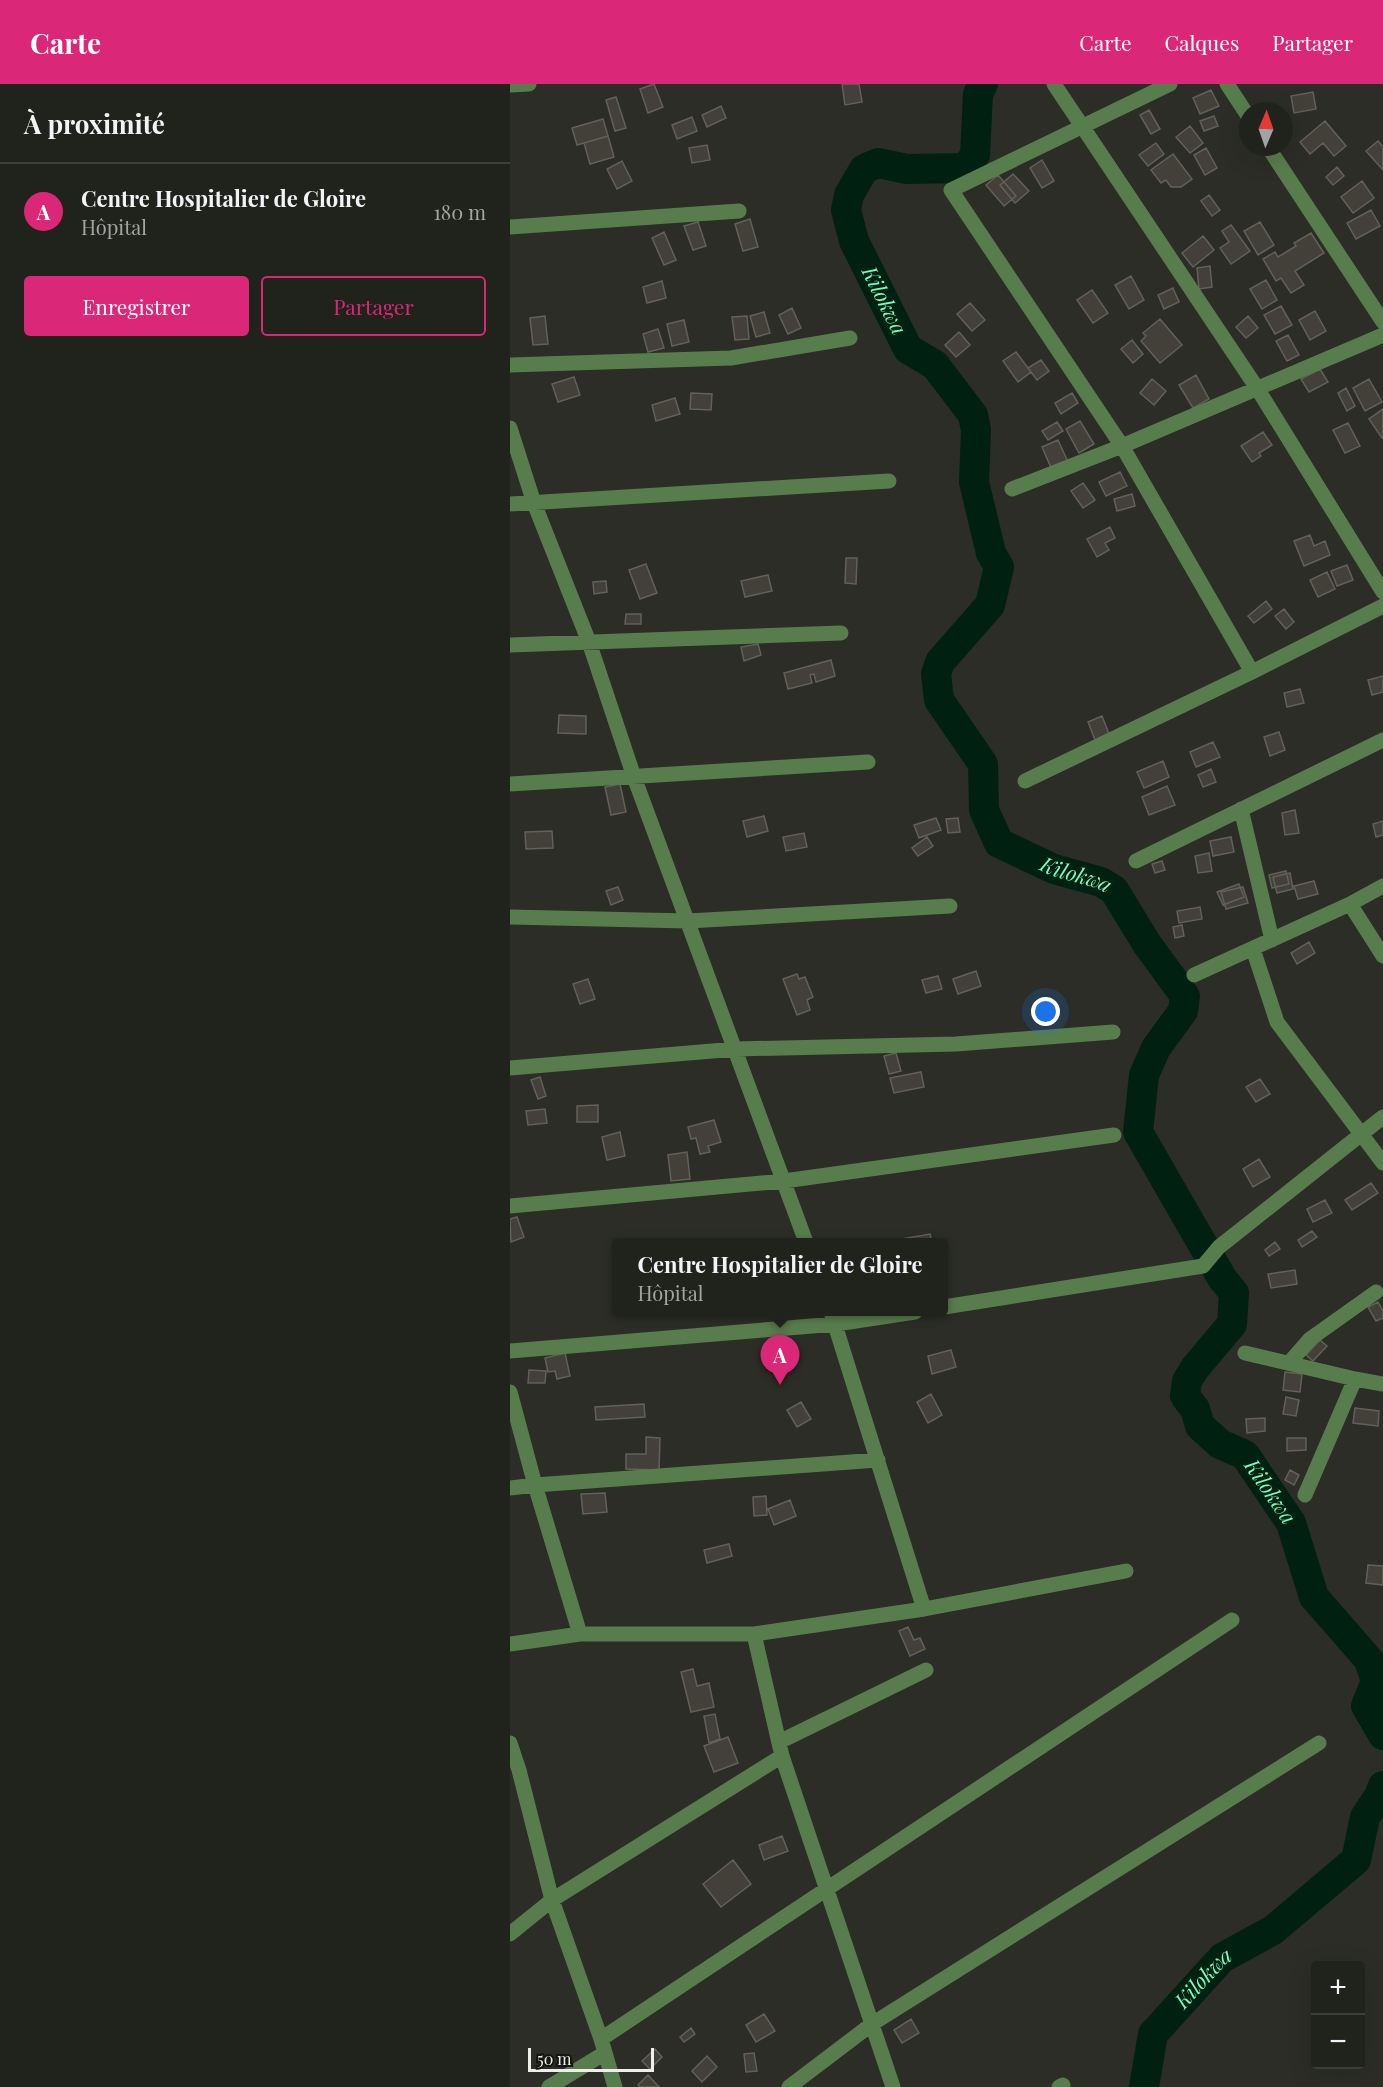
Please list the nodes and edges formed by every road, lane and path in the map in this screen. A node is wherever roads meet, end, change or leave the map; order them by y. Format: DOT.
graph roads {
  1 [pos="530,84"];
  2 [pos="1054,84"];
  3 [pos="1170,84"];
  4 [pos="1227,84"];
  5 [pos="510,85"];
  6 [pos="1239,102"];
  7 [pos="1082,126"];
  8 [pos="1274,156"];
  9 [pos="739,211"];
  10 [pos="510,227"];
  11 [pos="1383,322"];
  12 [pos="1383,334"];
  13 [pos="850,338"];
  14 [pos="510,365"];
  15 [pos="1257,388"];
  16 [pos="510,428"];
  17 [pos="1122,446"];
  18 [pos="889,481"];
  19 [pos="1012,489"];
  20 [pos="534,503"];
  21 [pos="510,504"];
  22 [pos="1383,592"];
  23 [pos="1383,606"];
  24 [pos="841,633"];
  25 [pos="589,642"];
  26 [pos="510,645"];
  27 [pos="1252,672"];
  28 [pos="1383,740"];
  29 [pos="868,762"];
  30 [pos="634,777"];
  31 [pos="1025,781"];
  32 [pos="510,784"];
  33 [pos="1241,809"];
  34 [pos="1136,861"];
  35 [pos="1383,886"];
  36 [pos="1350,904"];
  37 [pos="950,906"];
  38 [pos="510,916"];
  39 [pos="688,921"];
  40 [pos="1272,940"];
  41 [pos="1253,949"];
  42 [pos="1383,956"];
  43 [pos="1194,975"];
  44 [pos="1113,1032"];
  45 [pos="736,1049"];
  46 [pos="510,1068"];
  47 [pos="1383,1117"];
  48 [pos="1114,1135"];
  49 [pos="1362,1135"];
  50 [pos="1383,1163"];
  51 [pos="784,1181"];
  52 [pos="510,1206"];
  53 [pos="805,1238"];
  54 [pos="1376,1292"];
  55 [pos="948,1306"];
  56 [pos="856,1316"];
  57 [pos="833,1318"];
  58 [pos="510,1351"];
  59 [pos="1245,1353"];
  60 [pos="1289,1363"];
  61 [pos="1355,1379"];
  62 [pos="1383,1384"];
  63 [pos="510,1392"];
  64 [pos="878,1460"];
  65 [pos="535,1485"];
  66 [pos="510,1488"];
  67 [pos="1305,1495"];
  68 [pos="1126,1571"];
  69 [pos="924,1609"];
  70 [pos="1232,1620"];
  71 [pos="580,1634"];
  72 [pos="754,1634"];
  73 [pos="510,1644"];
  74 [pos="926,1670"];
  75 [pos="510,1743"];
  76 [pos="1319,1743"];
  77 [pos="780,1749"];
  78 [pos="514,1772"];
  79 [pos="826,1888"];
  80 [pos="552,1900"];
  81 [pos="510,1934"];
  82 [pos="872,2024"];
  83 [pos="603,2046"];
  84 [pos="549,2087"];
  85 [pos="615,2087"];
  86 [pos="789,2087"];
  87 [pos="893,2087"];
  1 -- 5 [label="street"];
  2 -- 7 [label="street"];
  3 -- 7 [label="street"];
  4 -- 6 [label="street"];
  7 -- 15 [label="street"];
  7 -- 17 [label="street"];
  8 -- 11 [label="street"];
  9 -- 10 [label="street"];
  12 -- 15 [label="street"];
  13 -- 14 [label="street"];
  15 -- 17 [label="street"];
  15 -- 22 [label="street"];
  16 -- 20 [label="street"];
  17 -- 19 [label="street"];
  17 -- 27 [label="street"];
  18 -- 20 [label="street"];
  20 -- 21 [label="street"];
  20 -- 25 [label="street"];
  23 -- 27 [label="street"];
  24 -- 25 [label="street"];
  25 -- 26 [label="street"];
  25 -- 30 [label="street"];
  27 -- 31 [label="street"];
  28 -- 33 [label="street"];
  29 -- 30 [label="street"];
  30 -- 32 [label="street"];
  30 -- 39 [label="street"];
  33 -- 34 [label="street"];
  33 -- 40 [label="street"];
  35 -- 36 [label="street"];
  36 -- 40 [label="street"];
  36 -- 42 [label="street"];
  37 -- 39 [label="street"];
  38 -- 39 [label="street"];
  39 -- 45 [label="street"];
  40 -- 41 [label="street"];
  41 -- 43 [label="street"];
  41 -- 49 [label="street"];
  44 -- 45 [label="street"];
  45 -- 46 [label="street"];
  45 -- 51 [label="street"];
  47 -- 49 [label="street"];
  48 -- 51 [label="street"];
  49 -- 50 [label="street"];
  49 -- 55 [label="street"];
  51 -- 52 [label="street"];
  51 -- 53 [label="street"];
  54 -- 60 [label="street"];
  56 -- 57 [label="street"];
  57 -- 58 [label="street"];
  57 -- 64 [label="street"];
  59 -- 60 [label="street"];
  60 -- 61 [label="street"];
  61 -- 62 [label="street"];
  61 -- 67 [label="street"];
  63 -- 65 [label="street"];
  64 -- 65 [label="street"];
  64 -- 69 [label="street"];
  65 -- 66 [label="street"];
  65 -- 71 [label="street"];
  68 -- 69 [label="street"];
  69 -- 72 [label="street"];
  70 -- 79 [label="street"];
  71 -- 72 [label="street"];
  71 -- 73 [label="street"];
  72 -- 77 [label="street"];
  74 -- 77 [label="street"];
  75 -- 78 [label="street"];
  76 -- 82 [label="street"];
  77 -- 79 [label="street"];
  77 -- 80 [label="street"];
  78 -- 80 [label="street"];
  79 -- 82 [label="street"];
  79 -- 83 [label="street"];
  80 -- 81 [label="street"];
  80 -- 83 [label="street"];
  82 -- 86 [label="street"];
  82 -- 87 [label="street"];
  83 -- 84 [label="street"];
  83 -- 85 [label="street"];
}
